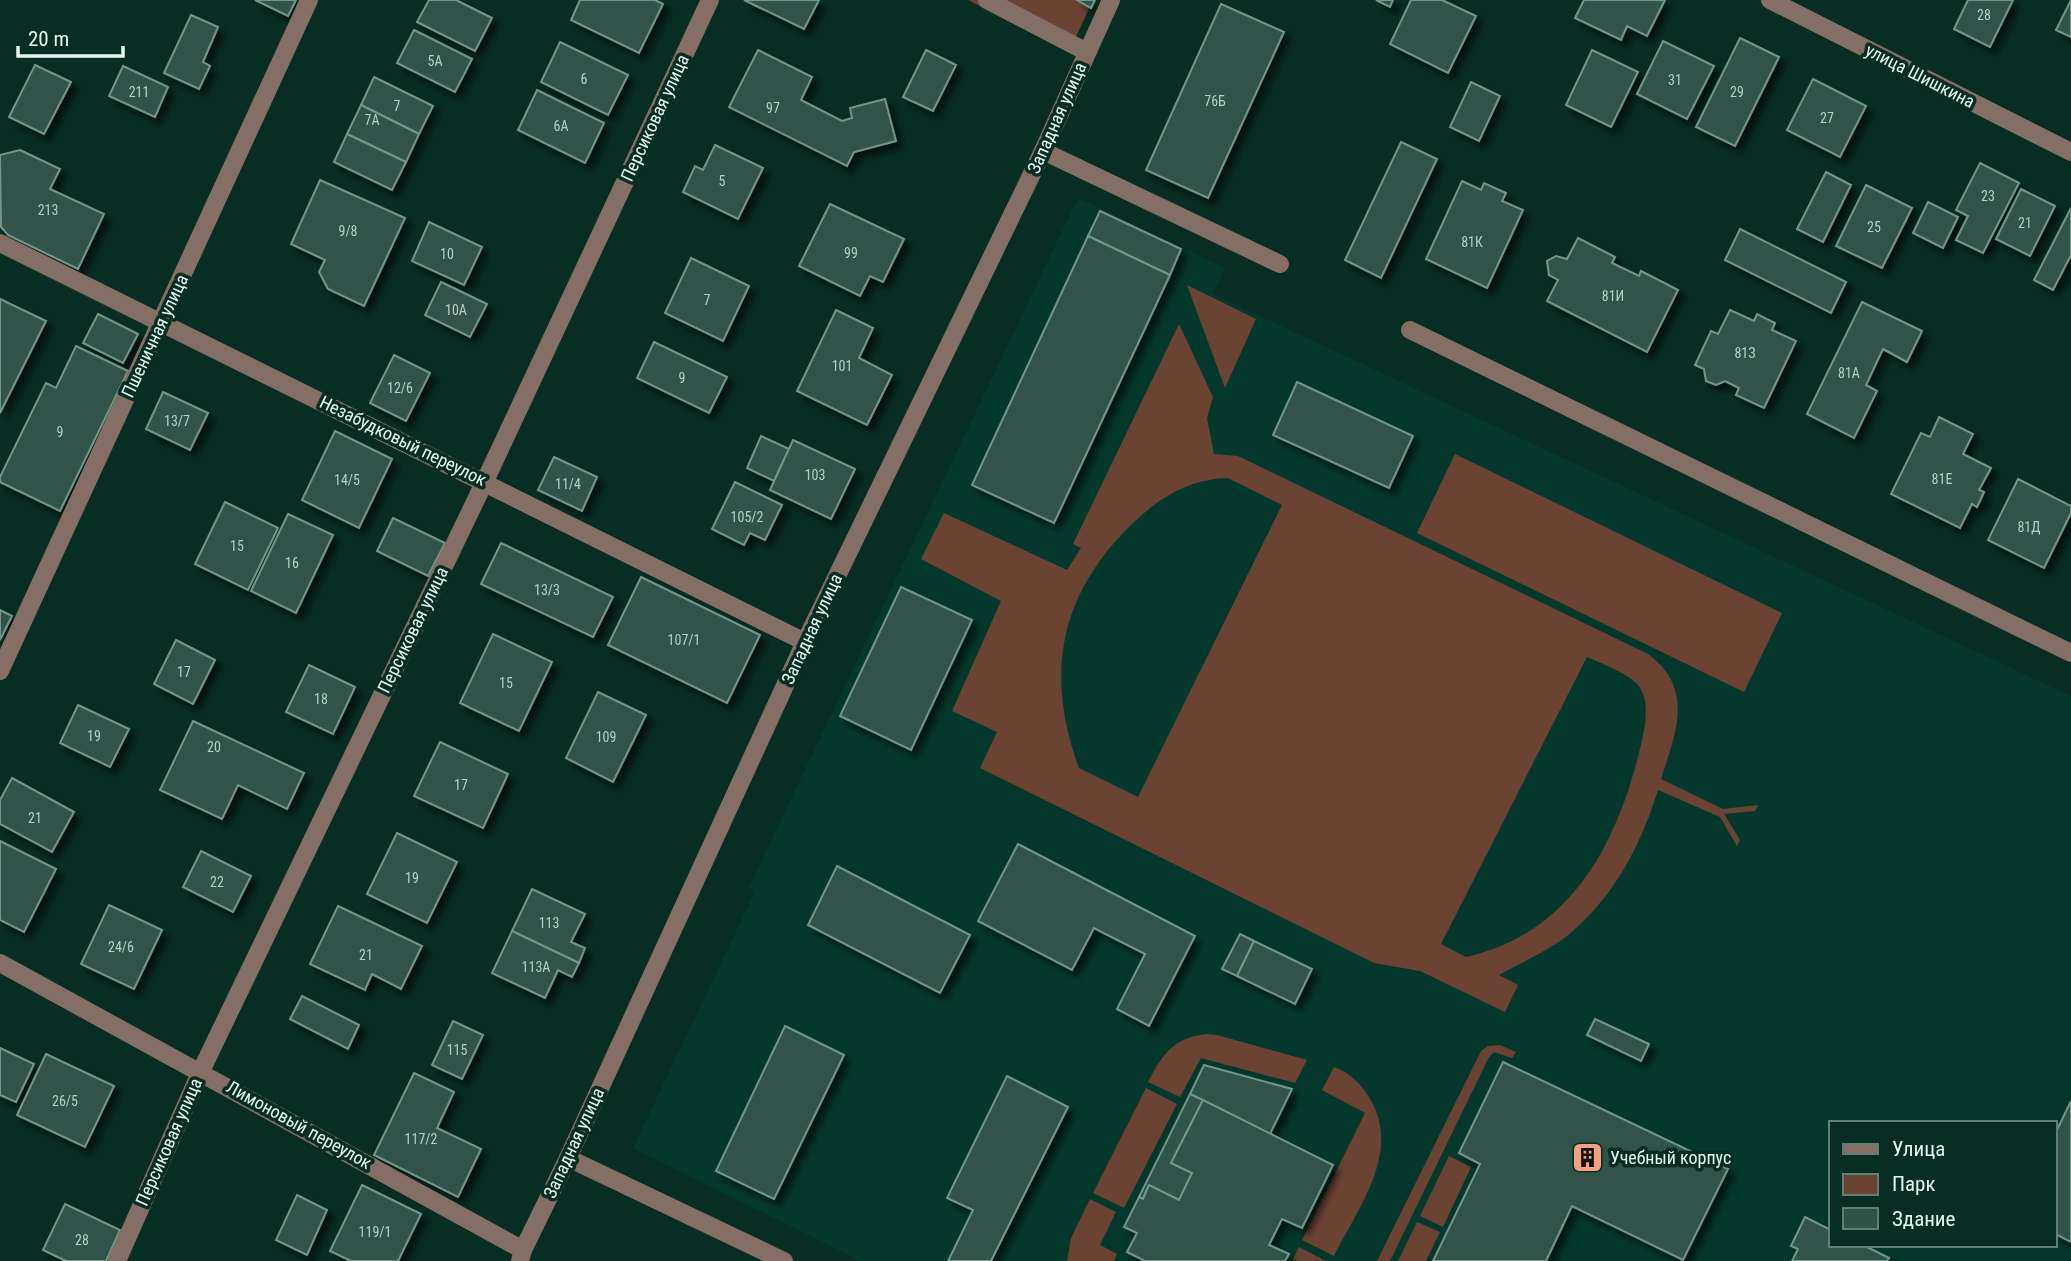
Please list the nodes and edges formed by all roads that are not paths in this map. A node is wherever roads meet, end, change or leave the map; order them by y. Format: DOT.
graph roads {
  1 [pos="309,0"];
  2 [pos="710,0"];
  3 [pos="988,0"];
  4 [pos="1111,0"];
  5 [pos="1770,0"];
  6 [pos="1087,52"];
  7 [pos="1043,151"];
  8 [pos="2071,152"];
  9 [pos="0,243"];
  10 [pos="1280,264"];
  11 [pos="161,323"];
  12 [pos="1410,330"];
  13 [pos="485,481"];
  14 [pos="805,642"];
  15 [pos="2071,653"];
  16 [pos="0,671"];
  17 [pos="0,963"];
  18 [pos="201,1071"];
  19 [pos="568,1158"];
  20 [pos="522,1255"];
  21 [pos="117,1261"];
  22 [pos="784,1261"];
  1 -- 11 [label="street, Пшеничная улица"];
  2 -- 13 [label="street, Персиковая улица"];
  3 -- 6 [label="street"];
  4 -- 6 [label="street, Западная улица"];
  5 -- 8 [label="street, улица Шишкина"];
  6 -- 7 [label="street, Западная улица"];
  7 -- 10 [label="street"];
  7 -- 14 [label="street, Западная улица"];
  9 -- 11 [label="street, Незабудковый переулок"];
  11 -- 13 [label="street, Незабудковый переулок"];
  11 -- 16 [label="street, Пшеничная улица"];
  12 -- 15 [label="street"];
  13 -- 14 [label="street, Незабудковый переулок"];
  13 -- 18 [label="street, Персиковая улица"];
  14 -- 19 [label="street, Западная улица"];
  17 -- 18 [label="street, Лимоновый переулок"];
  18 -- 20 [label="street, Лимоновый переулок"];
  18 -- 21 [label="street, Персиковая улица"];
  19 -- 20 [label="street, Западная улица"];
  19 -- 22 [label="street"];
}
